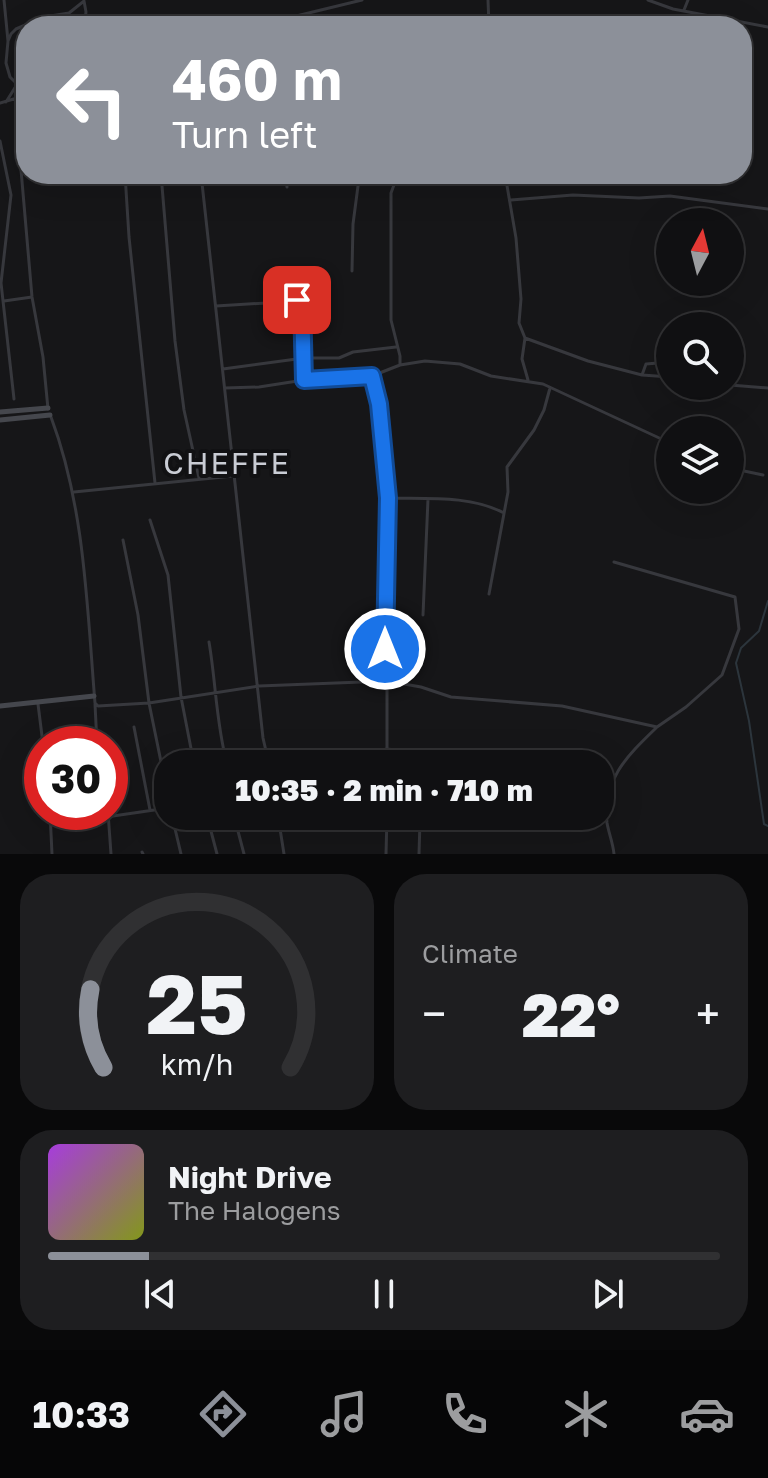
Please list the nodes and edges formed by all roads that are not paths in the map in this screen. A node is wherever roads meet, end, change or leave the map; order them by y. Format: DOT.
graph roads {
  1 [pos="4,0"];
  2 [pos="362,0"];
  3 [pos="648,0"];
  4 [pos="688,0"];
  5 [pos="684,10"];
  6 [pos="50,16"];
  7 [pos="85,16"];
  8 [pos="296,16"];
  9 [pos="715,16"];
  10 [pos="16,29"];
  11 [pos="8,41"];
  12 [pos="16,83"];
  13 [pos="16,98"];
  14 [pos="6,102"];
  15 [pos="0,103"];
  16 [pos="0,141"];
  17 [pos="22,184"];
  18 [pos="126,184"];
  19 [pos="162,184"];
  20 [pos="202,184"];
  21 [pos="287,184"];
  22 [pos="358,184"];
  23 [pos="394,184"];
  24 [pos="507,184"];
  25 [pos="287,187"];
  26 [pos="511,200"];
  27 [pos="768,209"];
  28 [pos="0,266"];
  29 [pos="352,271"];
  30 [pos="32,297"];
  31 [pos="3,301"];
  32 [pos="216,306"];
  33 [pos="525,338"];
  34 [pos="396,347"];
  35 [pos="304,358"];
  36 [pos="656,363"];
  37 [pos="400,365"];
  38 [pos="223,369"];
  39 [pos="642,375"];
  40 [pos="372,376"];
  41 [pos="656,376"];
  42 [pos="304,380"];
  43 [pos="528,380"];
  44 [pos="744,386"];
  45 [pos="550,387"];
  46 [pos="225,388"];
  47 [pos="768,388"];
  48 [pos="14,399"];
  49 [pos="48,408"];
  50 [pos="0,412"];
  51 [pos="50,415"];
  52 [pos="0,420"];
  53 [pos="656,436"];
  54 [pos="744,471"];
  55 [pos="763,475"];
  56 [pos="235,476"];
  57 [pos="199,478"];
  58 [pos="155,483"];
  59 [pos="74,492"];
  60 [pos="388,498"];
  61 [pos="428,499"];
  62 [pos="504,513"];
  63 [pos="150,520"];
  64 [pos="123,540"];
  65 [pos="614,562"];
  66 [pos="489,594"];
  67 [pos="423,615"];
  68 [pos="209,642"];
  69 [pos="385,682"];
  70 [pos="259,686"];
  71 [pos="218,692"];
  72 [pos="181,697"];
  73 [pos="94,700"];
  74 [pos="38,702"];
  75 [pos="149,703"];
  76 [pos="0,706"];
  77 [pos="41,726"];
  78 [pos="96,726"];
  79 [pos="134,727"];
  80 [pos="657,727"];
  81 [pos="386,749"];
  82 [pos="159,750"];
  83 [pos="191,750"];
  84 [pos="224,750"];
  85 [pos="266,750"];
  86 [pos="397,750"];
  87 [pos="154,810"];
  88 [pos="150,811"];
  89 [pos="128,815"];
  90 [pos="51,830"];
  91 [pos="110,830"];
  92 [pos="175,830"];
  93 [pos="211,830"];
  94 [pos="238,830"];
  95 [pos="280,830"];
  96 [pos="387,830"];
  97 [pos="420,830"];
  98 [pos="52,854"];
  99 [pos="111,854"];
  100 [pos="181,854"];
  101 [pos="217,854"];
  102 [pos="244,854"];
  103 [pos="284,854"];
  104 [pos="386,854"];
  105 [pos="419,854"];
  106 [pos="614,854"];
  1 -- 11 [label="street"];
  2 -- 8 [label="street"];
  3 -- 5 [label="street"];
  4 -- 5 [label="street"];
  5 -- 9 [label="street"];
  6 -- 7 [label="street"];
  10 -- 11 [label="street"];
  11 -- 12 [label="street"];
  12 -- 14 [label="street"];
  13 -- 14 [label="street"];
  14 -- 15 [label="street"];
  16 -- 28 [label="street"];
  17 -- 30 [label="street"];
  18 -- 58 [label="street"];
  19 -- 57 [label="street"];
  20 -- 32 [label="street"];
  21 -- 25 [label="street"];
  22 -- 29 [label="street"];
  23 -- 34 [label="street"];
  24 -- 26 [label="street"];
  26 -- 27 [label="street"];
  26 -- 33 [label="street"];
  28 -- 31 [label="street"];
  30 -- 31 [label="street"];
  30 -- 49 [label="street"];
  31 -- 48 [label="street"];
  32 -- 35 [label="street"];
  32 -- 38 [label="street"];
  33 -- 39 [label="street"];
  33 -- 43 [label="street"];
  34 -- 35 [label="street"];
  34 -- 37 [label="street"];
  35 -- 38 [label="street"];
  35 -- 42 [label="street"];
  36 -- 39 [label="street"];
  37 -- 40 [label="street"];
  37 -- 43 [label="street"];
  38 -- 46 [label="street"];
  39 -- 41 [label="street"];
  40 -- 42 [label="street"];
  40 -- 60 [label="street"];
  42 -- 46 [label="street"];
  43 -- 45 [label="street"];
  44 -- 47 [label="street"];
  45 -- 53 [label="street"];
  45 -- 62 [label="street"];
  46 -- 56 [label="street"];
  49 -- 50 [label="street"];
  49 -- 51 [label="street"];
  51 -- 52 [label="street"];
  51 -- 59 [label="street"];
  54 -- 55 [label="street"];
  56 -- 57 [label="street"];
  56 -- 70 [label="street"];
  57 -- 58 [label="street"];
  58 -- 59 [label="street"];
  59 -- 73 [label="street"];
  60 -- 61 [label="street"];
  60 -- 69 [label="street"];
  61 -- 62 [label="street"];
  61 -- 67 [label="street"];
  62 -- 66 [label="street"];
  63 -- 72 [label="street"];
  64 -- 75 [label="street"];
  65 -- 80 [label="street"];
  68 -- 71 [label="street"];
  69 -- 70 [label="street"];
  69 -- 80 [label="street"];
  69 -- 81 [label="street"];
  70 -- 71 [label="street"];
  70 -- 85 [label="street"];
  71 -- 72 [label="street"];
  71 -- 84 [label="street"];
  72 -- 75 [label="street"];
  72 -- 83 [label="street"];
  73 -- 74 [label="street"];
  73 -- 75 [label="street"];
  73 -- 78 [label="street"];
  74 -- 76 [label="street"];
  74 -- 77 [label="street"];
  75 -- 82 [label="street"];
  79 -- 88 [label="street"];
  80 -- 106 [label="street"];
  81 -- 86 [label="street"];
  87 -- 88 [label="street"];
  88 -- 89 [label="street"];
  90 -- 98 [label="street"];
  91 -- 99 [label="street"];
  92 -- 100 [label="street"];
  93 -- 101 [label="street"];
  94 -- 102 [label="street"];
  95 -- 103 [label="street"];
  96 -- 104 [label="street"];
  97 -- 105 [label="street"];
}
